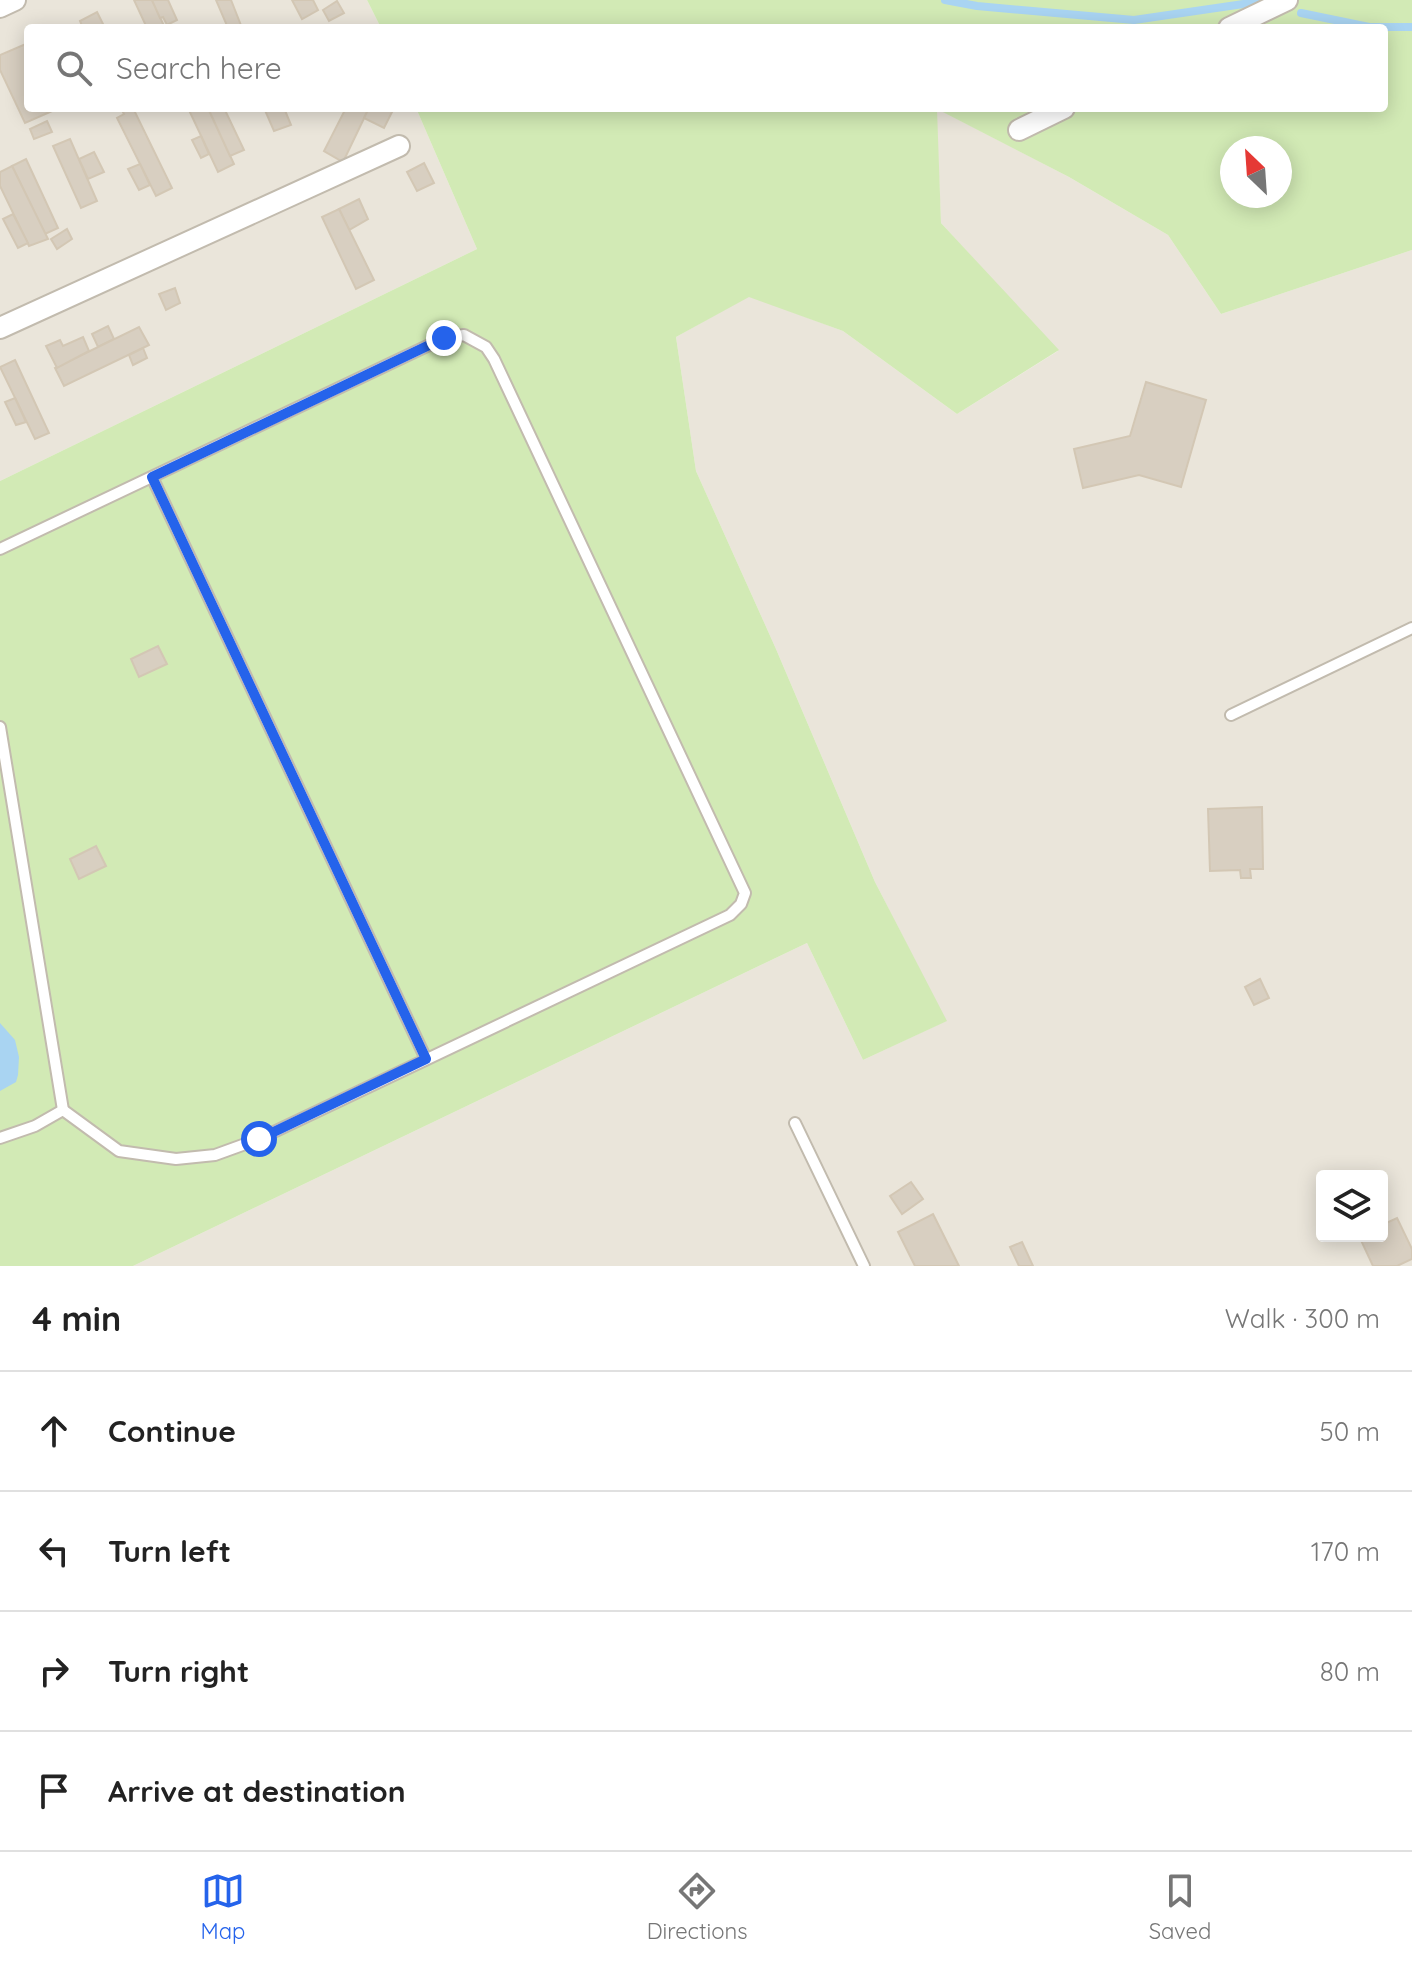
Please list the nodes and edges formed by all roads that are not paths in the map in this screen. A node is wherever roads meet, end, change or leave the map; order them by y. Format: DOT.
graph roads {
  1 [pos="15,0"];
  2 [pos="1287,0"];
  3 [pos="0,7"];
  4 [pos="1237,24"];
  5 [pos="1056,112"];
  6 [pos="1019,130"];
  7 [pos="399,146"];
  8 [pos="0,328"];
  9 [pos="152,477"];
  10 [pos="0,549"];
  11 [pos="1412,628"];
  12 [pos="1231,715"];
  13 [pos="0,727"];
  14 [pos="426,1059"];
  15 [pos="63,1110"];
  16 [pos="795,1123"];
  17 [pos="0,1138"];
  18 [pos="864,1266"];
  1 -- 3 [label="street"];
  2 -- 4 [label="street"];
  5 -- 6 [label="street"];
  7 -- 8 [label="street"];
  9 -- 10 [label="lane"];
  9 -- 14 [label="lane"];
  9 -- 14 [label="lane"];
  11 -- 12 [label="lane"];
  13 -- 15 [label="lane"];
  14 -- 15 [label="lane"];
  15 -- 17 [label="lane"];
  16 -- 18 [label="lane"];
}
